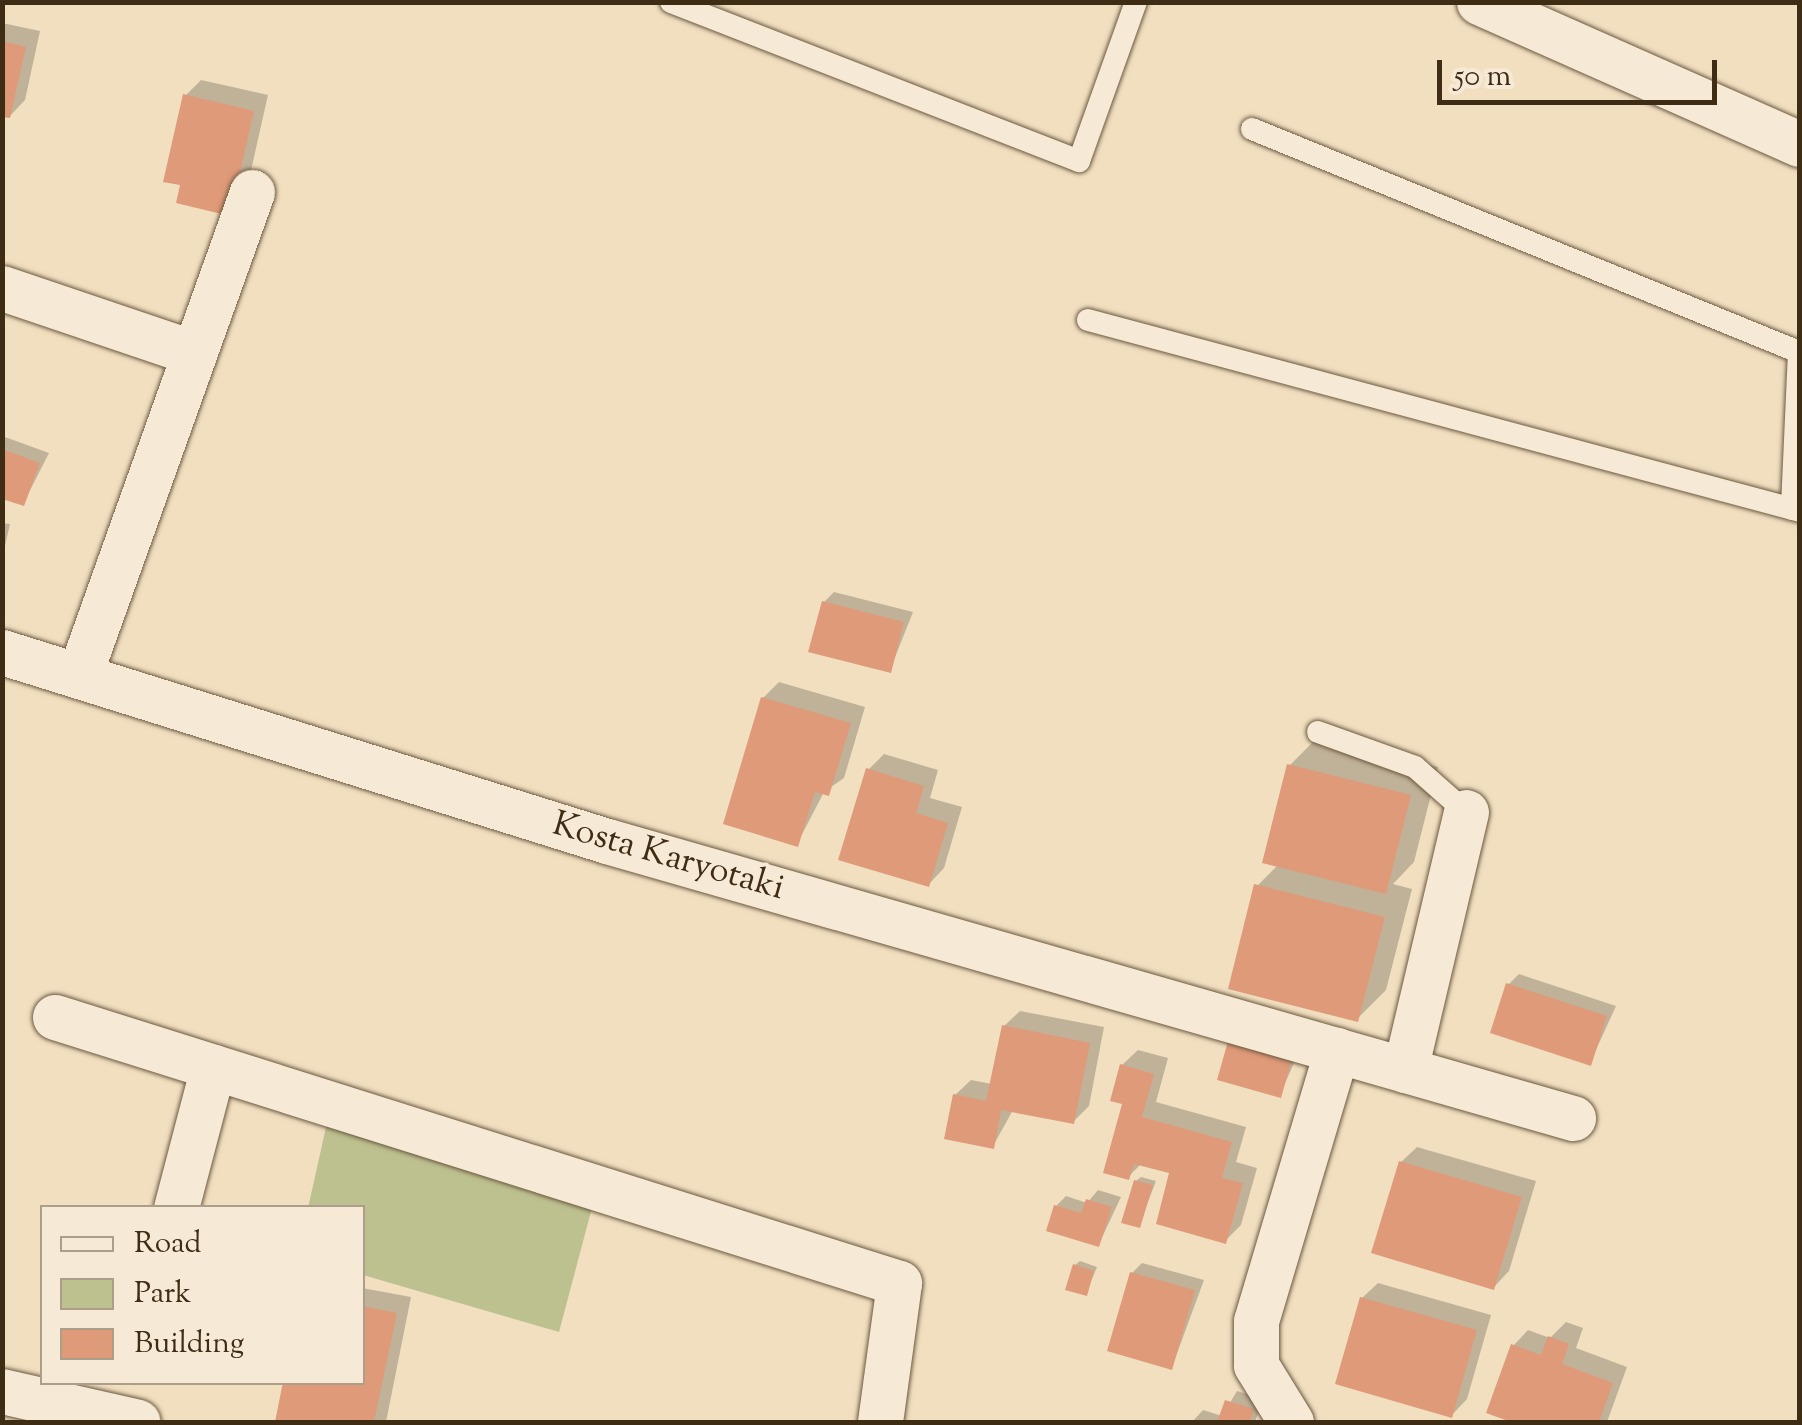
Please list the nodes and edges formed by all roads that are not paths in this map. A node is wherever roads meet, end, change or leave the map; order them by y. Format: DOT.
graph roads {
  1 [pos="671,2"];
  2 [pos="1136,2"];
  3 [pos="1479,2"];
  4 [pos="1252,129"];
  5 [pos="1800,144"];
  6 [pos="252,192"];
  7 [pos="2,288"];
  8 [pos="1088,320"];
  9 [pos="194,354"];
  10 [pos="1796,510"];
  11 [pos="2,652"];
  12 [pos="79,676"];
  13 [pos="1318,732"];
  14 [pos="1466,812"];
  15 [pos="55,1017"];
  16 [pos="1337,1050"];
  17 [pos="213,1067"];
  18 [pos="1405,1070"];
  19 [pos="1573,1118"];
  20 [pos="177,1205"];
  21 [pos="2,1392"];
  22 [pos="129,1408"];
  23 [pos="880,1422"];
  24 [pos="1290,1422"];
  1 -- 2 [label="lane"];
  3 -- 5 [label="street"];
  4 -- 10 [label="lane"];
  6 -- 9 [label="street"];
  7 -- 9 [label="street"];
  8 -- 10 [label="lane"];
  9 -- 12 [label="street"];
  11 -- 12 [label="street, Kosta Karyotaki"];
  12 -- 16 [label="street, Kosta Karyotaki"];
  13 -- 14 [label="lane"];
  14 -- 18 [label="street"];
  15 -- 17 [label="street"];
  16 -- 18 [label="street, Kosta Karyotaki"];
  16 -- 24 [label="street"];
  17 -- 20 [label="street"];
  17 -- 23 [label="street"];
  18 -- 19 [label="street, Kosta Karyotaki"];
  21 -- 22 [label="street"];
}
